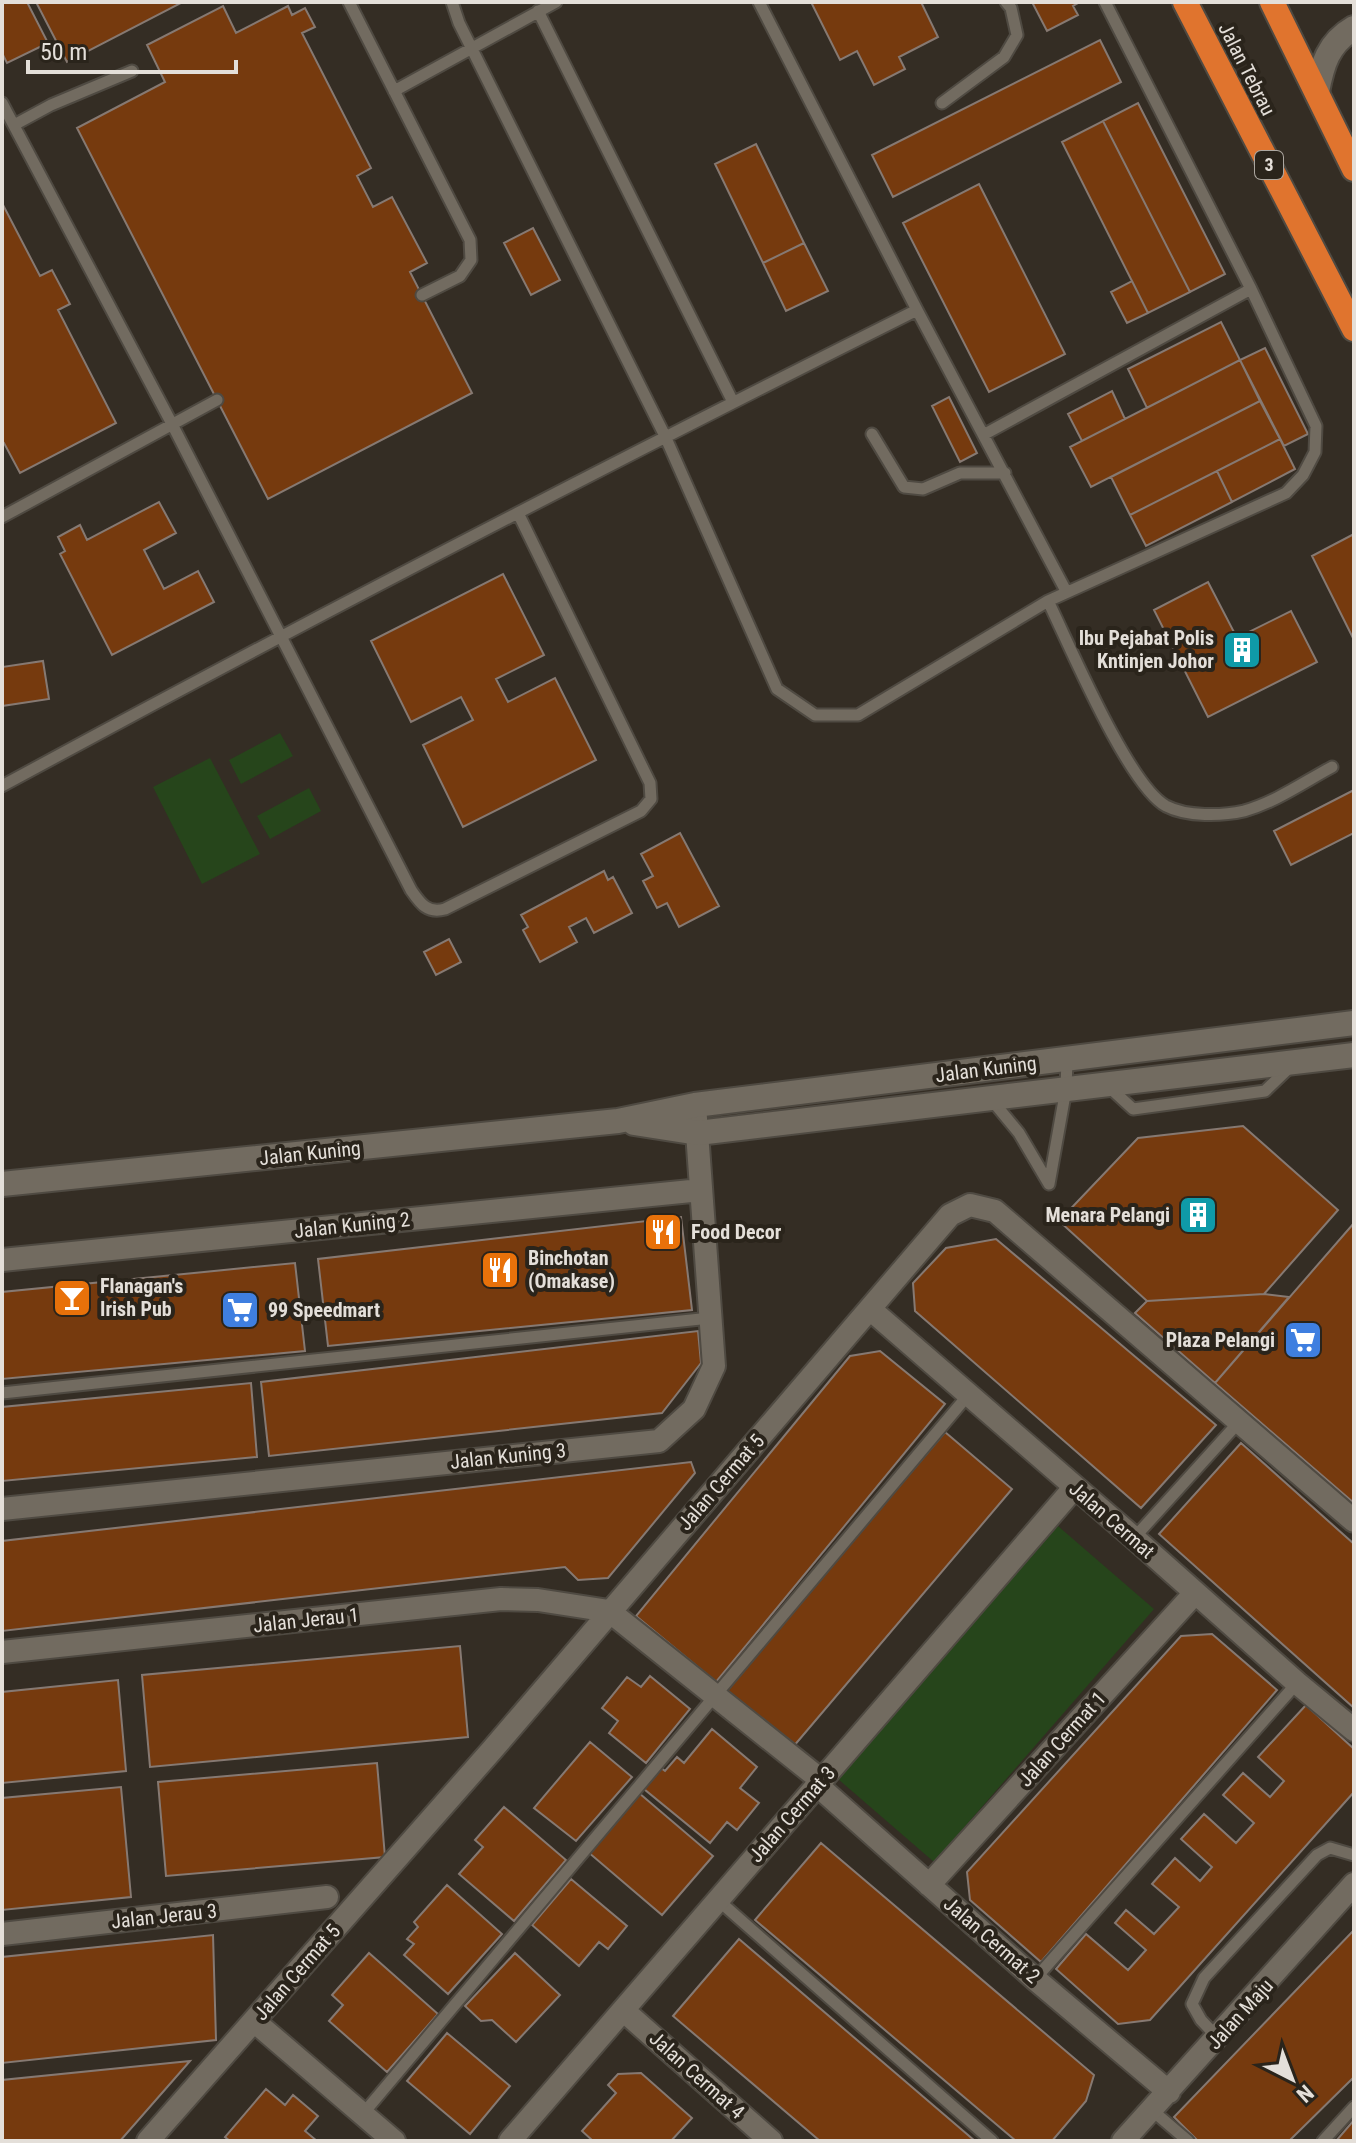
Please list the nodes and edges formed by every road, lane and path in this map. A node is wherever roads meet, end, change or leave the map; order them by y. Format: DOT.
graph roads {
  1 [pos="349,2"];
  2 [pos="454,2"];
  3 [pos="556,2"];
  4 [pos="759,2"];
  5 [pos="1006,2"];
  6 [pos="1105,2"];
  7 [pos="1185,2"];
  8 [pos="1272,2"];
  9 [pos="538,11"];
  10 [pos="1354,28"];
  11 [pos="473,48"];
  12 [pos="132,71"];
  13 [pos="394,91"];
  14 [pos="1317,92"];
  15 [pos="2,103"];
  16 [pos="942,103"];
  17 [pos="14,125"];
  18 [pos="1354,169"];
  19 [pos="1251,289"];
  20 [pos="422,295"];
  21 [pos="917,310"];
  22 [pos="1354,329"];
  23 [pos="217,400"];
  24 [pos="733,402"];
  25 [pos="172,424"];
  26 [pos="872,434"];
  27 [pos="985,434"];
  28 [pos="665,436"];
  29 [pos="1005,473"];
  30 [pos="518,513"];
  31 [pos="2,517"];
  32 [pos="1066,591"];
  33 [pos="1048,601"];
  34 [pos="280,635"];
  35 [pos="1332,767"];
  36 [pos="2,786"];
  37 [pos="1354,1023"];
  38 [pos="1354,1055"];
  39 [pos="1067,1059"];
  40 [pos="1066,1089"];
  41 [pos="991,1098"];
  42 [pos="695,1105"];
  43 [pos="618,1121"];
  44 [pos="698,1133"];
  45 [pos="2,1184"];
  46 [pos="701,1190"];
  47 [pos="2,1260"];
  48 [pos="870,1309"];
  49 [pos="710,1318"];
  50 [pos="2,1393"];
  51 [pos="969,1394"];
  52 [pos="1238,1423"];
  53 [pos="1074,1488"];
  54 [pos="2,1509"];
  55 [pos="1354,1521"];
  56 [pos="1134,1538"];
  57 [pos="1195,1593"];
  58 [pos="609,1611"];
  59 [pos="2,1652"];
  60 [pos="1297,1683"];
  61 [pos="715,1695"];
  62 [pos="1354,1730"];
  63 [pos="819,1783"];
  64 [pos="1354,1855"];
  65 [pos="1354,1884"];
  66 [pos="929,1885"];
  67 [pos="327,1897"];
  68 [pos="718,1900"];
  69 [pos="2,1934"];
  70 [pos="1035,1979"];
  71 [pos="623,2010"];
  72 [pos="254,2021"];
  73 [pos="1218,2038"];
  74 [pos="1169,2092"];
  75 [pos="1354,2107"];
  76 [pos="1153,2111"];
  77 [pos="362,2116"];
  78 [pos="148,2141"];
  79 [pos="394,2141"];
  80 [pos="510,2141"];
  81 [pos="771,2141"];
  82 [pos="992,2141"];
  83 [pos="1123,2141"];
  84 [pos="1188,2141"];
  85 [pos="1323,2141"];
  1 -- 13 [label="lane"];
  2 -- 11 [label="lane"];
  3 -- 9 [label="lane"];
  4 -- 21 [label="lane"];
  5 -- 16 [label="lane"];
  6 -- 19 [label="lane"];
  7 -- 22 [label="highway, Jalan Tebrau / 3"];
  8 -- 14 [label="highway"];
  9 -- 11 [label="lane"];
  9 -- 24 [label="lane"];
  10 -- 14 [label="street"];
  11 -- 13 [label="lane"];
  11 -- 28 [label="lane"];
  12 -- 17 [label="lane"];
  13 -- 20 [label="lane"];
  14 -- 18 [label="highway"];
  15 -- 17 [label="lane"];
  17 -- 25 [label="lane"];
  19 -- 27 [label="lane"];
  19 -- 32 [label="lane"];
  21 -- 24 [label="lane"];
  21 -- 27 [label="lane"];
  23 -- 25 [label="lane"];
  24 -- 28 [label="lane"];
  25 -- 31 [label="lane"];
  25 -- 34 [label="lane"];
  26 -- 29 [label="lane"];
  27 -- 29 [label="lane"];
  28 -- 30 [label="lane"];
  28 -- 33 [label="lane"];
  29 -- 32 [label="lane"];
  30 -- 34 [label="lane"];
  30 -- 34 [label="lane"];
  32 -- 33 [label="lane"];
  33 -- 35 [label="lane"];
  34 -- 36 [label="lane"];
  37 -- 39 [label="street, Jalan Kuning"];
  38 -- 40 [label="street, Jalan Kuning"];
  39 -- 40 [label="lane"];
  39 -- 42 [label="street, Jalan Kuning"];
  40 -- 41 [label="street, Jalan Kuning"];
  40 -- 41 [label="lane"];
  41 -- 44 [label="street, Jalan Kuning"];
  42 -- 43 [label="street, Jalan Kuning"];
  42 -- 44 [label="street, Jalan Kuning 3"];
  43 -- 44 [label="street, Jalan Kuning"];
  43 -- 45 [label="street, Jalan Kuning"];
  44 -- 46 [label="street, Jalan Kuning 3"];
  46 -- 47 [label="street, Jalan Kuning 2"];
  46 -- 49 [label="street, Jalan Kuning 3"];
  48 -- 51 [label="street, Jalan Cermat"];
  48 -- 52 [label="street, Jalan Cermat 5"];
  48 -- 58 [label="street, Jalan Cermat 5"];
  49 -- 50 [label="lane"];
  49 -- 54 [label="street, Jalan Kuning 3"];
  51 -- 53 [label="street, Jalan Cermat"];
  51 -- 61 [label="lane"];
  52 -- 55 [label="street, Jalan Cermat 5"];
  52 -- 56 [label="lane"];
  53 -- 56 [label="street, Jalan Cermat"];
  53 -- 63 [label="street, Jalan Cermat 3"];
  56 -- 57 [label="street, Jalan Cermat"];
  57 -- 60 [label="street, Jalan Cermat"];
  57 -- 66 [label="street, Jalan Cermat 1"];
  58 -- 59 [label="street, Jalan Jerau 1"];
  58 -- 61 [label="street, Jalan Cermat 2"];
  58 -- 72 [label="street, Jalan Cermat 5"];
  60 -- 62 [label="street, Jalan Cermat"];
  60 -- 70 [label="lane"];
  61 -- 63 [label="street, Jalan Cermat 2"];
  61 -- 77 [label="lane"];
  63 -- 66 [label="street, Jalan Cermat 2"];
  63 -- 68 [label="street, Jalan Cermat 3"];
  64 -- 73 [label="lane"];
  65 -- 73 [label="street, Jalan Maju"];
  66 -- 70 [label="street, Jalan Cermat 2"];
  67 -- 69 [label="street, Jalan Jerau 3"];
  68 -- 71 [label="street, Jalan Cermat 3"];
  68 -- 82 [label="lane"];
  70 -- 74 [label="street, Jalan Cermat 2"];
  71 -- 80 [label="street, Jalan Cermat 3"];
  71 -- 81 [label="street, Jalan Cermat 4"];
  72 -- 77 [label="street"];
  72 -- 78 [label="street, Jalan Cermat 5"];
  73 -- 74 [label="street, Jalan Maju"];
  74 -- 76 [label="street, Jalan Maju"];
  75 -- 85 [label="lane"];
  76 -- 83 [label="street, Jalan Maju"];
  76 -- 84 [label="lane"];
  77 -- 79 [label="street"];
}
